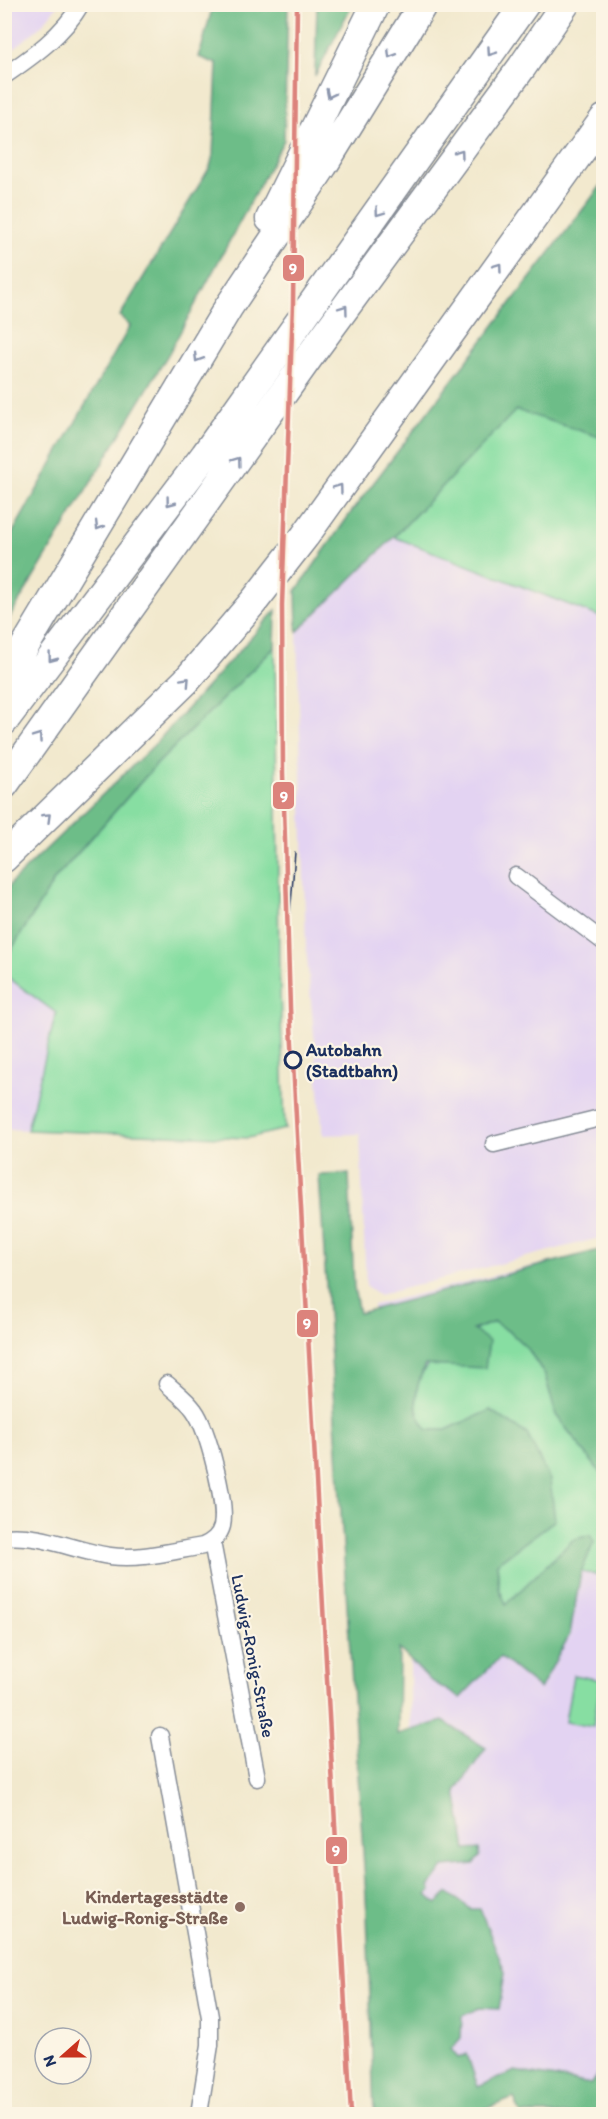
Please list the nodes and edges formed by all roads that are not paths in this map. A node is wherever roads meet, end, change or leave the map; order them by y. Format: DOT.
graph roads {
  1 [pos="81,4"];
  2 [pos="376,4"];
  3 [pos="423,4"];
  4 [pos="525,4"];
  5 [pos="565,4"];
  6 [pos="4,76"];
  7 [pos="603,119"];
  8 [pos="603,146"];
  9 [pos="540,208"];
  10 [pos="228,308"];
  11 [pos="4,681"];
  12 [pos="4,721"];
  13 [pos="4,785"];
  14 [pos="4,858"];
  15 [pos="516,876"];
  16 [pos="603,942"];
  17 [pos="603,1117"];
  18 [pos="494,1144"];
  19 [pos="167,1384"];
  20 [pos="4,1537"];
  21 [pos="212,1542"];
  22 [pos="160,1736"];
  23 [pos="256,1778"];
  24 [pos="199,2115"];
  1 -- 6 [label="street"];
  2 -- 10 [label="highway, one-way"];
  3 -- 10 [label="highway, one-way"];
  4 -- 12 [label="highway, one-way"];
  13 -- 5 [label="highway, one-way"];
  7 -- 9 [label="highway"];
  8 -- 9 [label="highway"];
  14 -- 9 [label="highway, one-way"];
  10 -- 11 [label="highway, one-way"];
  15 -- 16 [label="street"];
  17 -- 18 [label="street"];
  19 -- 21 [label="street"];
  20 -- 21 [label="street"];
  21 -- 23 [label="street, Ludwig-Ronig-Straße"];
  22 -- 24 [label="street"];
}
